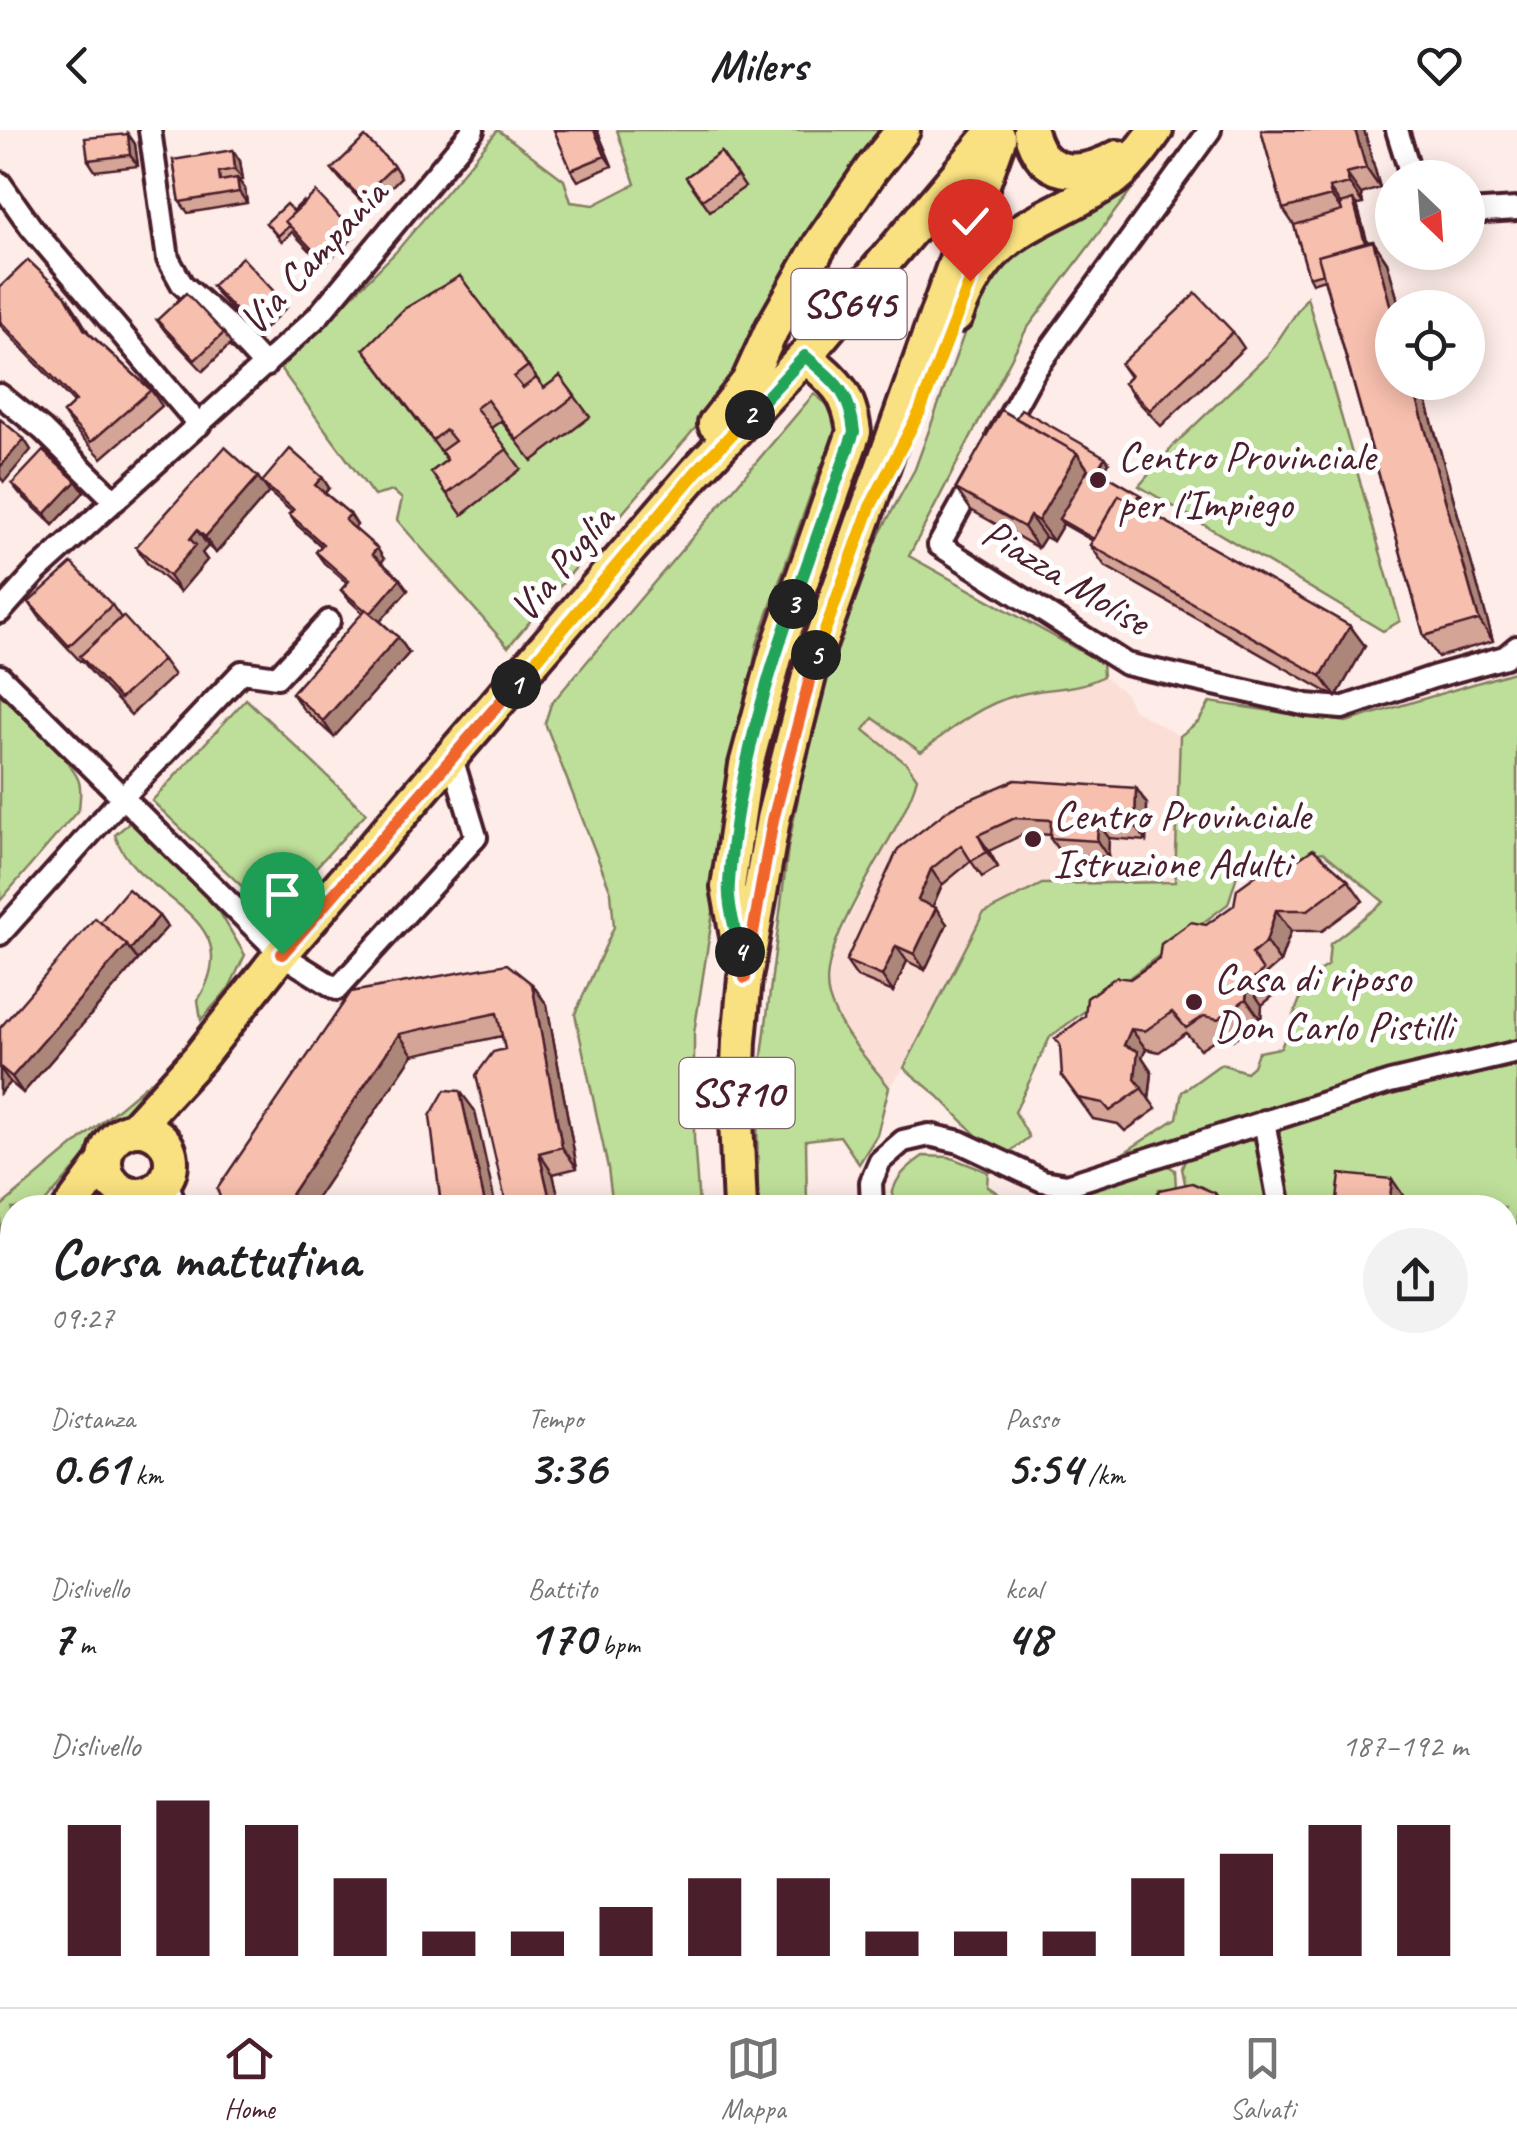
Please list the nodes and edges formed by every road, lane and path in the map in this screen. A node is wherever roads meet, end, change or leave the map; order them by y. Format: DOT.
graph roads {
  1 [pos="150,130"];
  2 [pos="473,130"];
  3 [pos="903,130"];
  4 [pos="998,130"];
  5 [pos="1210,130"];
  6 [pos="1397,130"];
  7 [pos="1152,135"];
  8 [pos="1036,144"];
  9 [pos="1406,160"];
  10 [pos="0,183"];
  11 [pos="1517,209"];
  12 [pos="1485,211"];
  13 [pos="805,356"];
  14 [pos="265,366"];
  15 [pos="0,395"];
  16 [pos="198,424"];
  17 [pos="696,472"];
  18 [pos="114,501"];
  19 [pos="870,507"];
  20 [pos="0,612"];
  21 [pos="329,621"];
  22 [pos="1517,647"];
  23 [pos="0,676"];
  24 [pos="452,758"];
  25 [pos="122,798"];
  26 [pos="0,934"];
  27 [pos="282,954"];
  28 [pos="745,978"];
  29 [pos="1517,1052"];
  30 [pos="199,1058"];
  31 [pos="1264,1120"];
  32 [pos="134,1129"];
  33 [pos="104,1162"];
  34 [pos="145,1191"];
  35 [pos="80,1195"];
  36 [pos="739,1195"];
  37 [pos="871,1195"];
  38 [pos="1278,1195"];
  1 -- 14 [label="street"];
  2 -- 14 [label="street, Via Campania"];
  3 -- 17 [label="main road"];
  4 -- 13 [label="main road, Via Puglia / SS645"];
  4 -- 19 [label="main road, SS710"];
  5 -- 22 [label="street, Piazza Molise"];
  6 -- 9 [label="street"];
  7 -- 8 [label="main road"];
  7 -- 19 [label="main road"];
  10 -- 16 [label="street"];
  11 -- 12 [label="street"];
  13 -- 17 [label="main road, Via Puglia / SS645"];
  13 -- 28 [label="main road"];
  14 -- 16 [label="street, Via Campania"];
  15 -- 18 [label="street"];
  16 -- 18 [label="street, Via Campania"];
  17 -- 24 [label="main road, Via Puglia / SS645"];
  18 -- 20 [label="street, Via Campania"];
  19 -- 28 [label="main road, SS710"];
  21 -- 25 [label="street"];
  23 -- 25 [label="street"];
  24 -- 27 [label="main road, Via Puglia / SS645"];
  24 -- 27 [label="street"];
  25 -- 26 [label="street"];
  25 -- 27 [label="street"];
  27 -- 30 [label="main road, Via Puglia / SS645"];
  28 -- 36 [label="main road, SS710"];
  29 -- 31 [label="street"];
  30 -- 32 [label="main road, Via Puglia / SS645"];
  30 -- 34 [label="main road, Via Puglia / SS645"];
  31 -- 37 [label="street"];
  31 -- 38 [label="street"];
  32 -- 33 [label="main road, SS645"];
  32 -- 34 [label="main road"];
  33 -- 34 [label="main road"];
  33 -- 35 [label="main road, SS645"];
}
